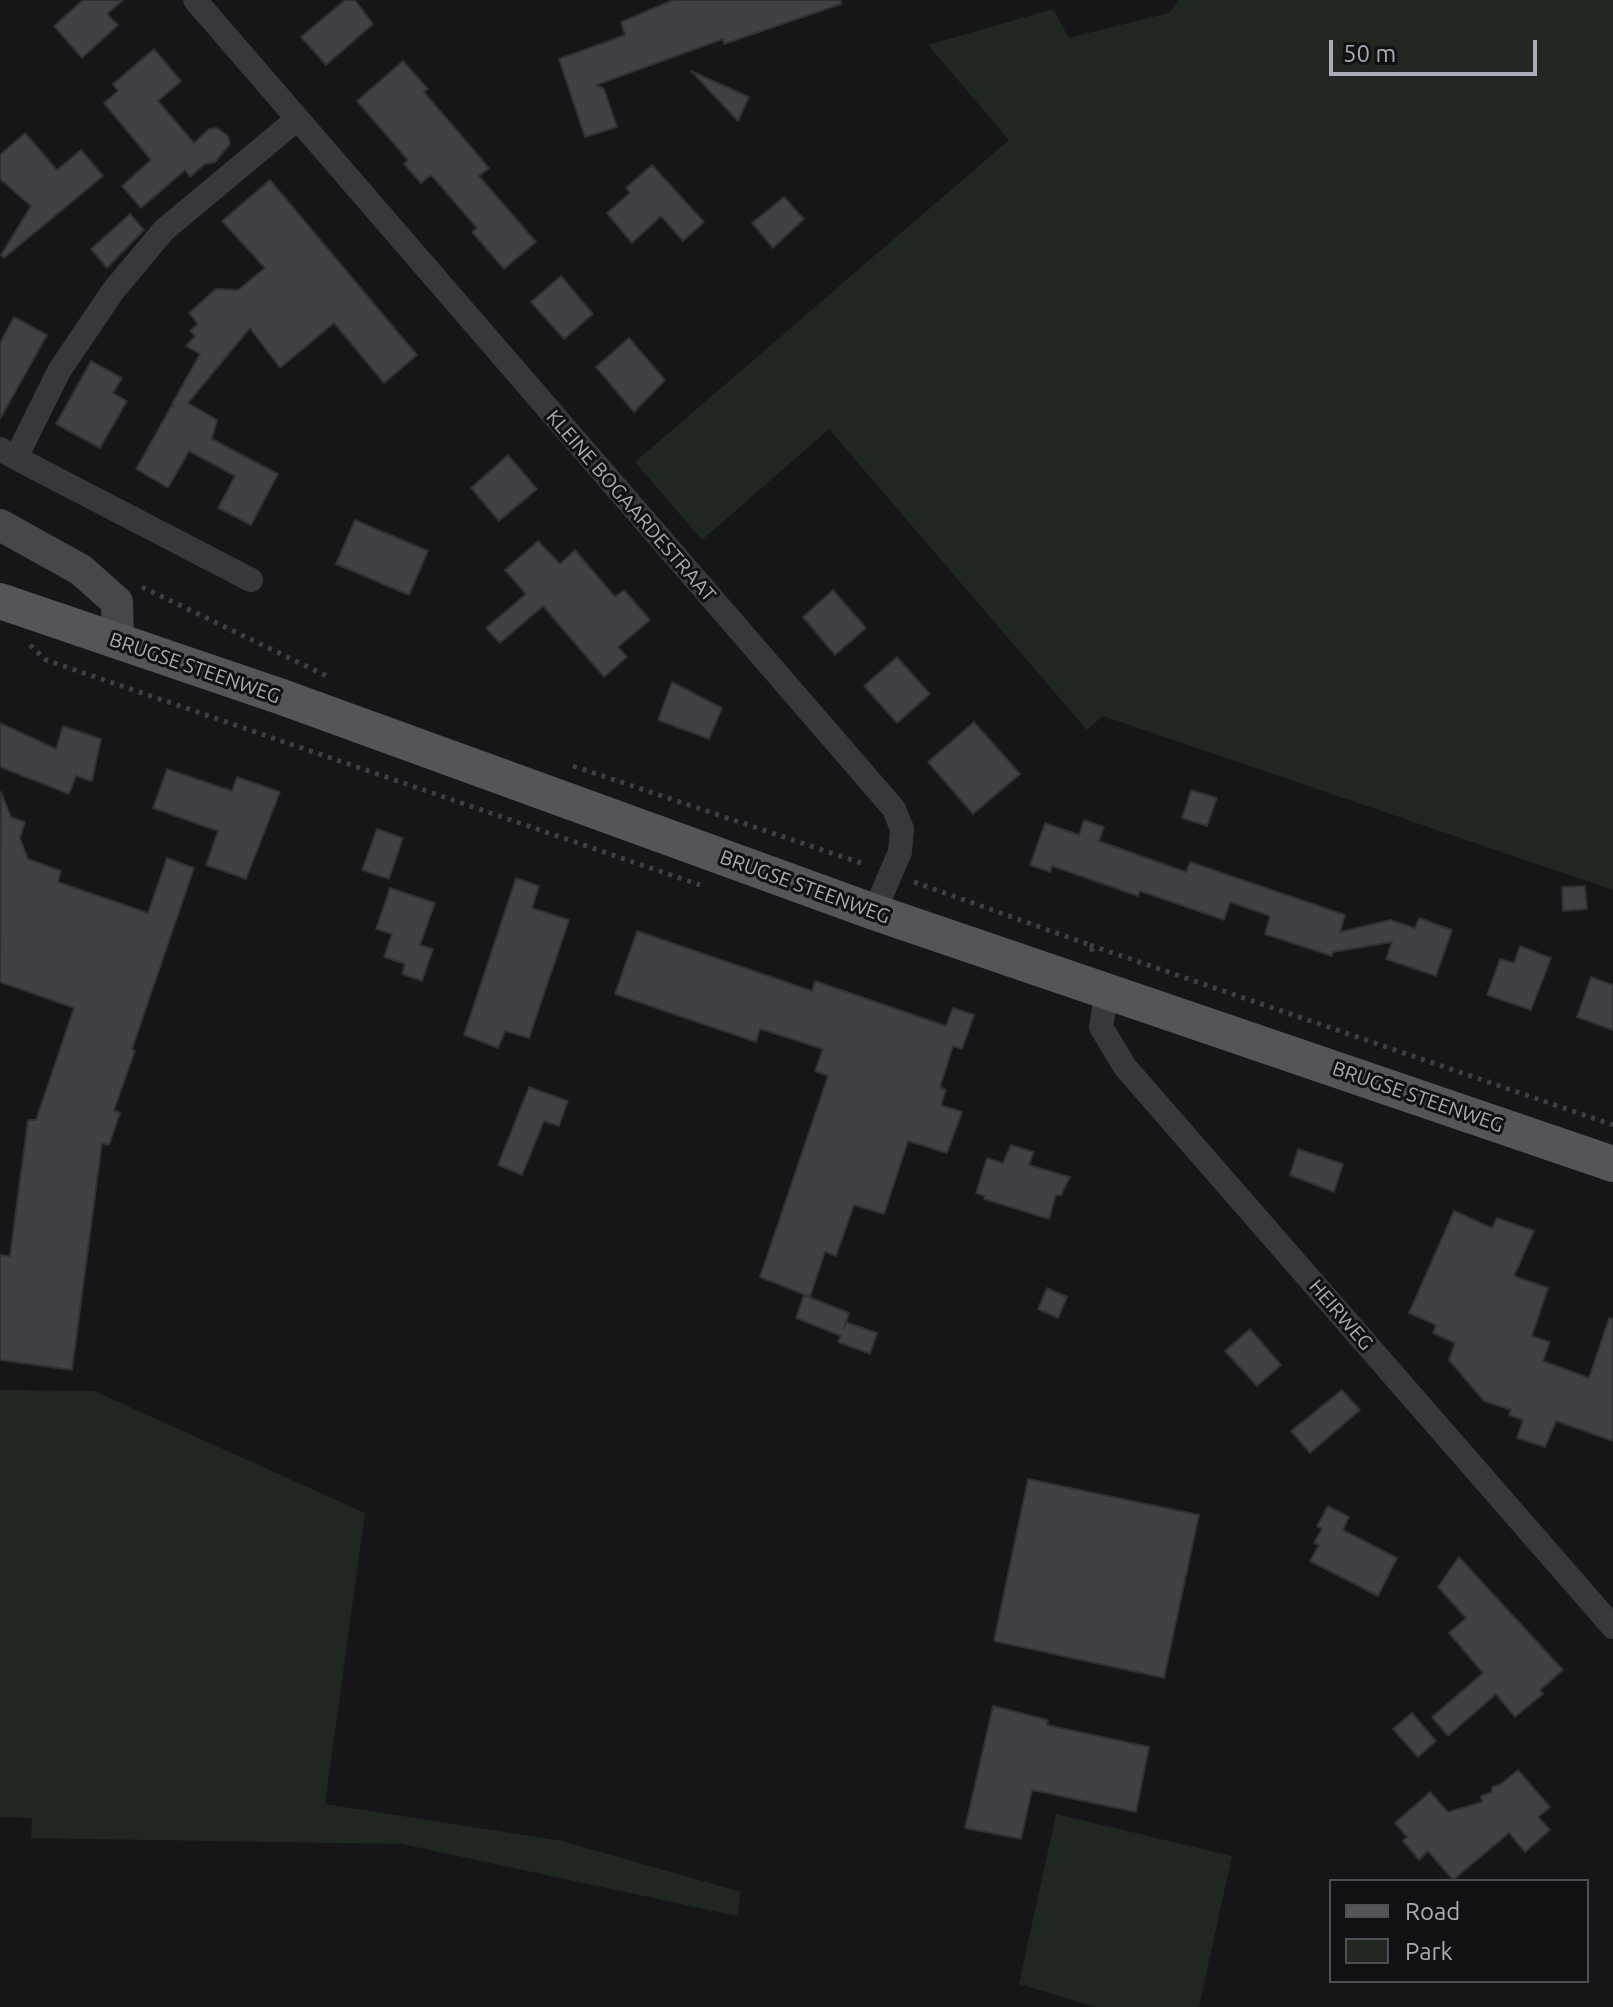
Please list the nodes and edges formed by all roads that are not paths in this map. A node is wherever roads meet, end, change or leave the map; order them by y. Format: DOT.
graph roads {
  1 [pos="195,0"];
  2 [pos="296,120"];
  3 [pos="8,453"];
  4 [pos="0,525"];
  5 [pos="251,580"];
  6 [pos="4,602"];
  7 [pos="118,642"];
  8 [pos="874,912"];
  9 [pos="1107,990"];
  10 [pos="1613,1164"];
  11 [pos="1613,1627"];
  1 -- 2 [label="street, KLEINE BOGAARDESTRAAT"];
  2 -- 3 [label="street"];
  2 -- 8 [label="street, KLEINE BOGAARDESTRAAT"];
  3 -- 5 [label="street"];
  4 -- 7 [label="main road"];
  6 -- 7 [label="main road, BRUGSE STEENWEG"];
  7 -- 8 [label="main road, BRUGSE STEENWEG"];
  8 -- 9 [label="main road, BRUGSE STEENWEG"];
  9 -- 10 [label="main road, BRUGSE STEENWEG"];
  9 -- 11 [label="street, HEIRWEG"];
}
